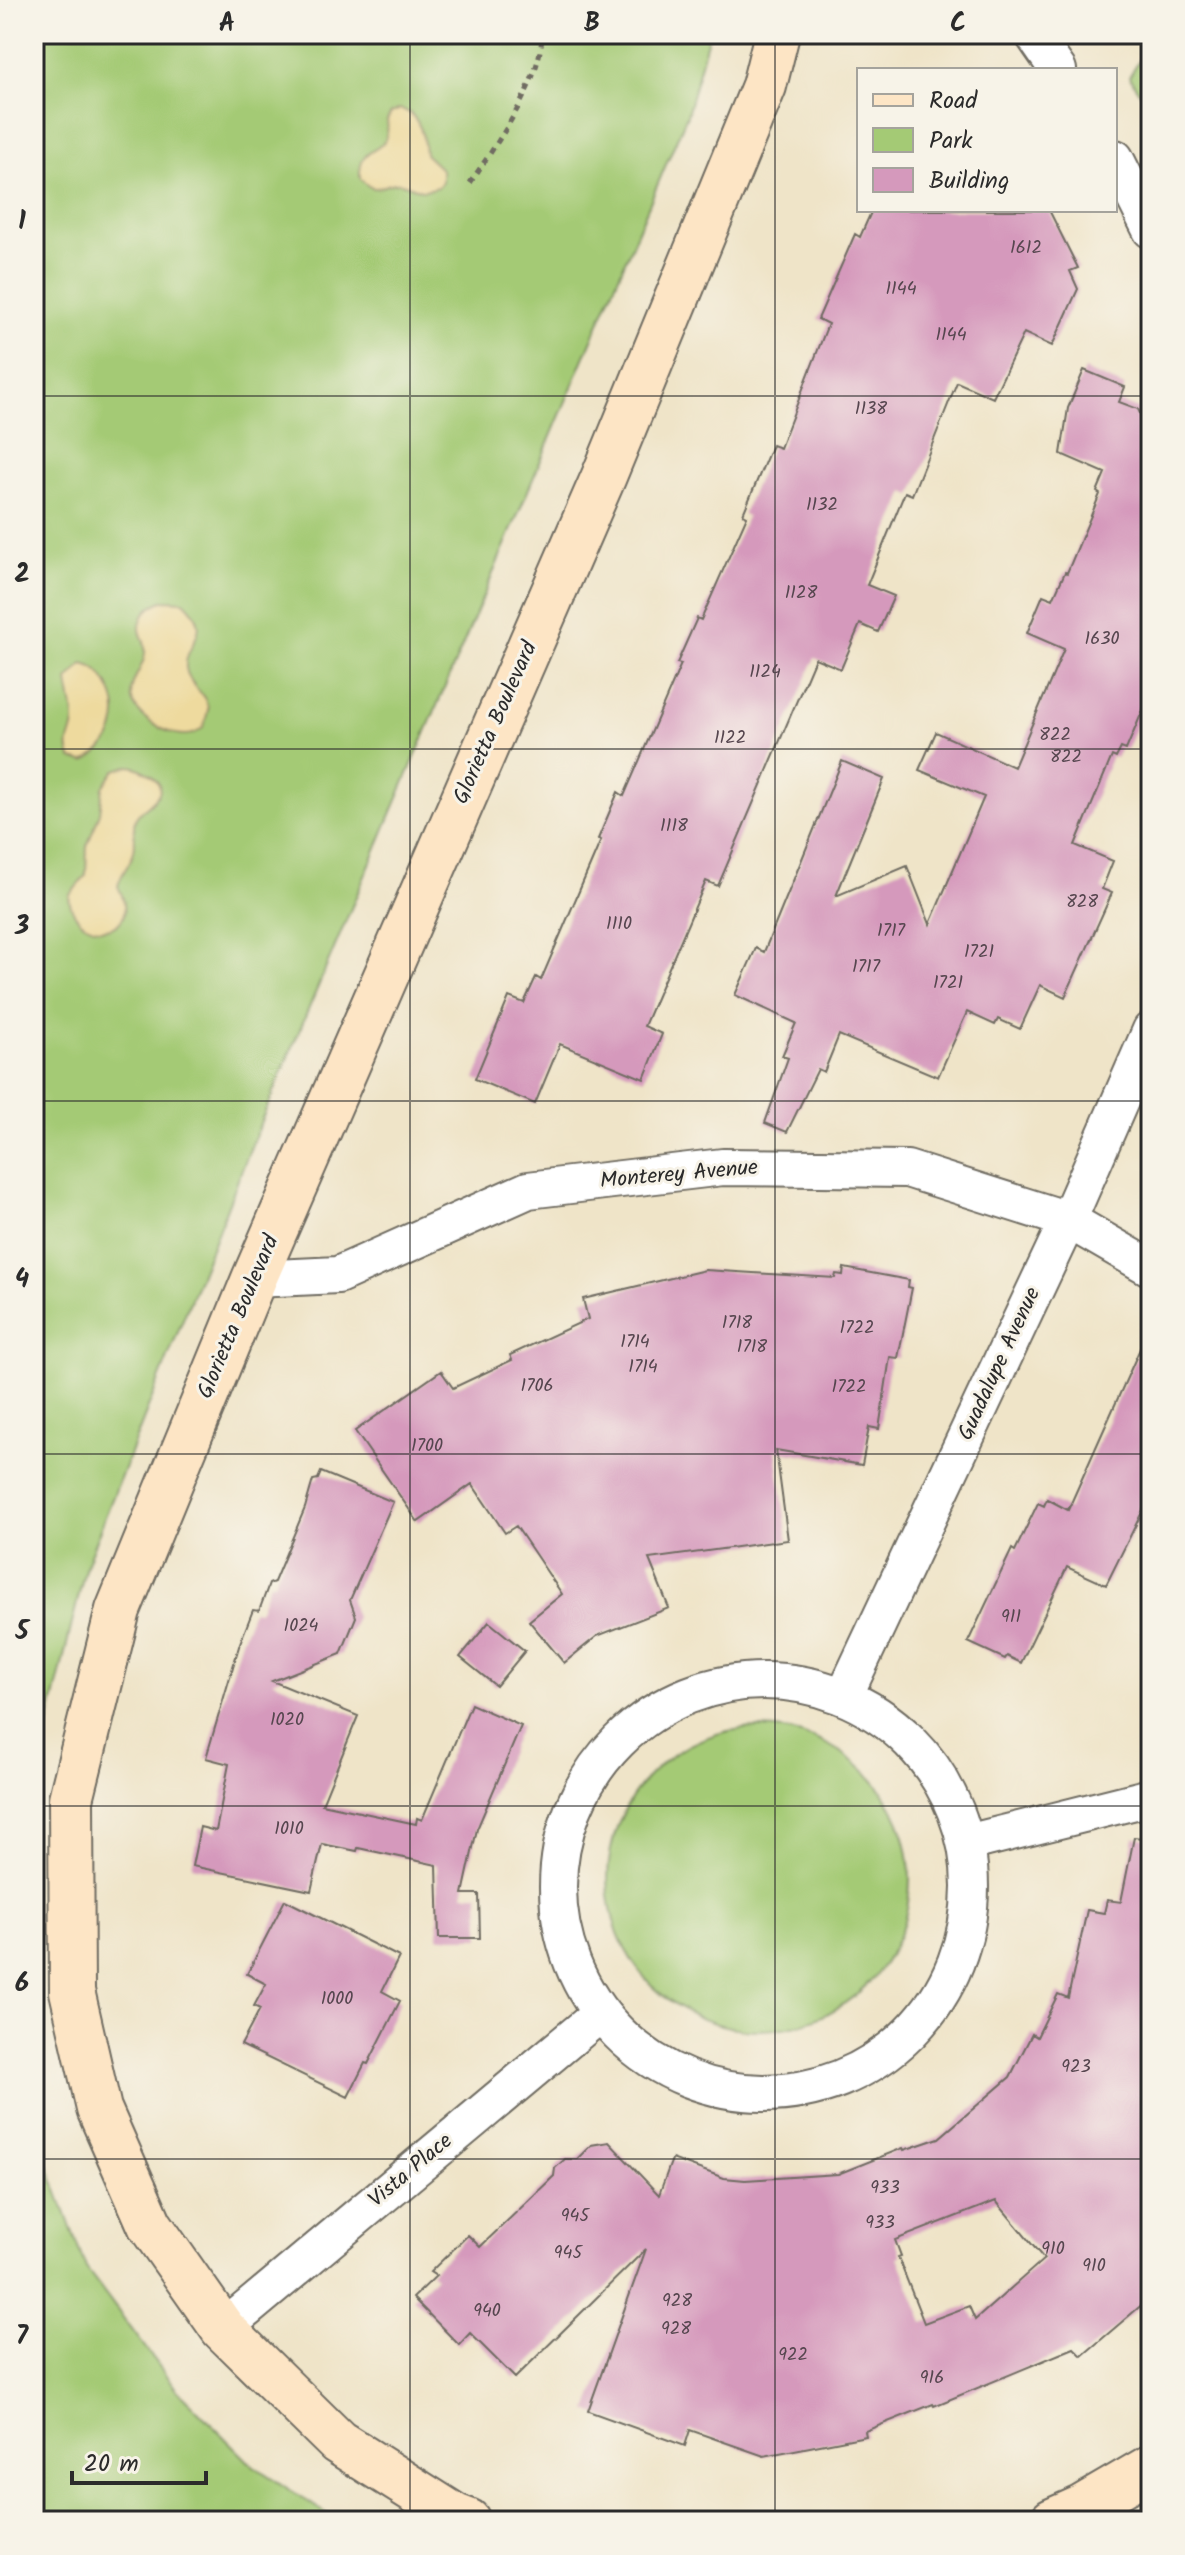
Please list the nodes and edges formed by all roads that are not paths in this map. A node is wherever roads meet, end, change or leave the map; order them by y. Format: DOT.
graph roads {
  1 [pos="777,34"];
  2 [pos="1033,34"];
  3 [pos="1057,68"];
  4 [pos="1117,162"];
  5 [pos="1151,230"];
  6 [pos="1151,1030"];
  7 [pos="1068,1220"];
  8 [pos="1151,1268"];
  9 [pos="254,1279"];
  10 [pos="844,1696"];
  11 [pos="1151,1797"];
  12 [pos="967,1843"];
  13 [pos="600,2014"];
  14 [pos="223,2329"];
  15 [pos="1151,2467"];
  16 [pos="468,2521"];
  17 [pos="1052,2521"];
  1 -- 9 [label="street, Glorietta Boulevard"];
  2 -- 3 [label="street"];
  4 -- 5 [label="street"];
  6 -- 7 [label="street, Guadalupe Avenue"];
  7 -- 8 [label="street, Monterey Avenue"];
  7 -- 9 [label="street, Monterey Avenue"];
  7 -- 10 [label="street, Guadalupe Avenue"];
  9 -- 14 [label="street, Glorietta Boulevard"];
  10 -- 12 [label="street"];
  10 -- 13 [label="street"];
  11 -- 12 [label="street"];
  12 -- 13 [label="street"];
  13 -- 14 [label="street, Vista Place"];
  14 -- 16 [label="street, Glorietta Boulevard"];
  15 -- 17 [label="street"];
}
